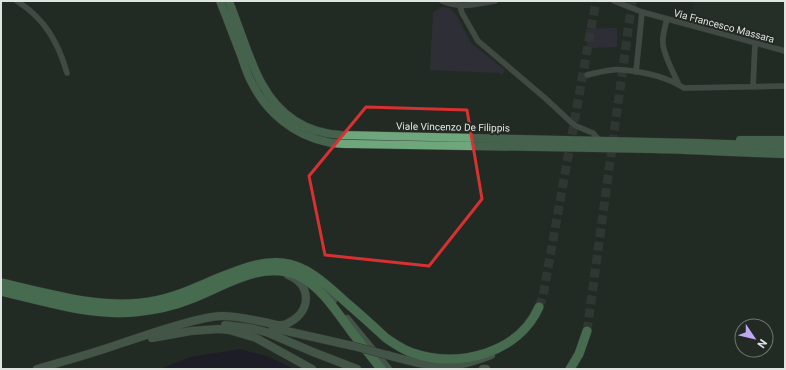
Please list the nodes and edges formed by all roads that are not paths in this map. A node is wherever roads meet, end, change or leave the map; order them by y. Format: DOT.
graph roads {
  1 [pos="17,1"];
  2 [pos="220,1"];
  3 [pos="229,1"];
  4 [pos="442,1"];
  5 [pos="495,1"];
  6 [pos="614,1"];
  7 [pos="460,6"];
  8 [pos="642,12"];
  9 [pos="667,19"];
  10 [pos="755,44"];
  11 [pos="785,51"];
  12 [pos="636,72"];
  13 [pos="67,73"];
  14 [pos="587,74"];
  15 [pos="679,85"];
  16 [pos="785,86"];
  17 [pos="754,87"];
  18 [pos="785,140"];
  19 [pos="600,141"];
  20 [pos="696,146"];
  21 [pos="785,146"];
  22 [pos="785,154"];
  23 [pos="248,271"];
  24 [pos="1,282"];
  25 [pos="1,291"];
  26 [pos="538,310"];
  27 [pos="195,321"];
  28 [pos="587,331"];
  29 [pos="162,336"];
  30 [pos="112,346"];
  31 [pos="579,354"];
  32 [pos="37,369"];
  33 [pos="312,369"];
  34 [pos="357,369"];
  35 [pos="381,369"];
  36 [pos="388,369"];
  37 [pos="570,369"];
  38 [pos="574,369"];
  1 -- 13 [label="street"];
  2 -- 20 [label="main road, Viale Vincenzo De Filippis"];
  3 -- 19 [label="main road, Viale Vincenzo De Filippis"];
  4 -- 7 [label="street"];
  5 -- 7 [label="street"];
  6 -- 8 [label="street, Via Francesco Massara"];
  7 -- 19 [label="street"];
  8 -- 9 [label="street, Via Francesco Massara"];
  8 -- 12 [label="street"];
  9 -- 10 [label="street, Via Francesco Massara"];
  9 -- 15 [label="street"];
  10 -- 11 [label="street, Via Francesco Massara"];
  10 -- 17 [label="street"];
  12 -- 14 [label="street"];
  12 -- 15 [label="street"];
  15 -- 17 [label="street"];
  16 -- 17 [label="street"];
  18 -- 20 [label="main road"];
  19 -- 20 [label="main road, Viale Vincenzo De Filippis"];
  20 -- 21 [label="main road, Viale Vincenzo De Filippis"];
  20 -- 22 [label="main road, Viale Vincenzo De Filippis"];
  23 -- 24 [label="highway"];
  23 -- 25 [label="highway"];
  23 -- 26 [label="highway"];
  23 -- 27 [label="main road"];
  23 -- 35 [label="highway"];
  23 -- 36 [label="main road"];
  26 -- 27 [label="main road, bridge"];
  27 -- 30 [label="main road"];
  28 -- 31 [label="highway"];
  29 -- 30 [label="main road"];
  29 -- 33 [label="main road"];
  29 -- 34 [label="main road"];
  30 -- 32 [label="main road"];
  31 -- 37 [label="highway"];
  31 -- 38 [label="main road"];
}
